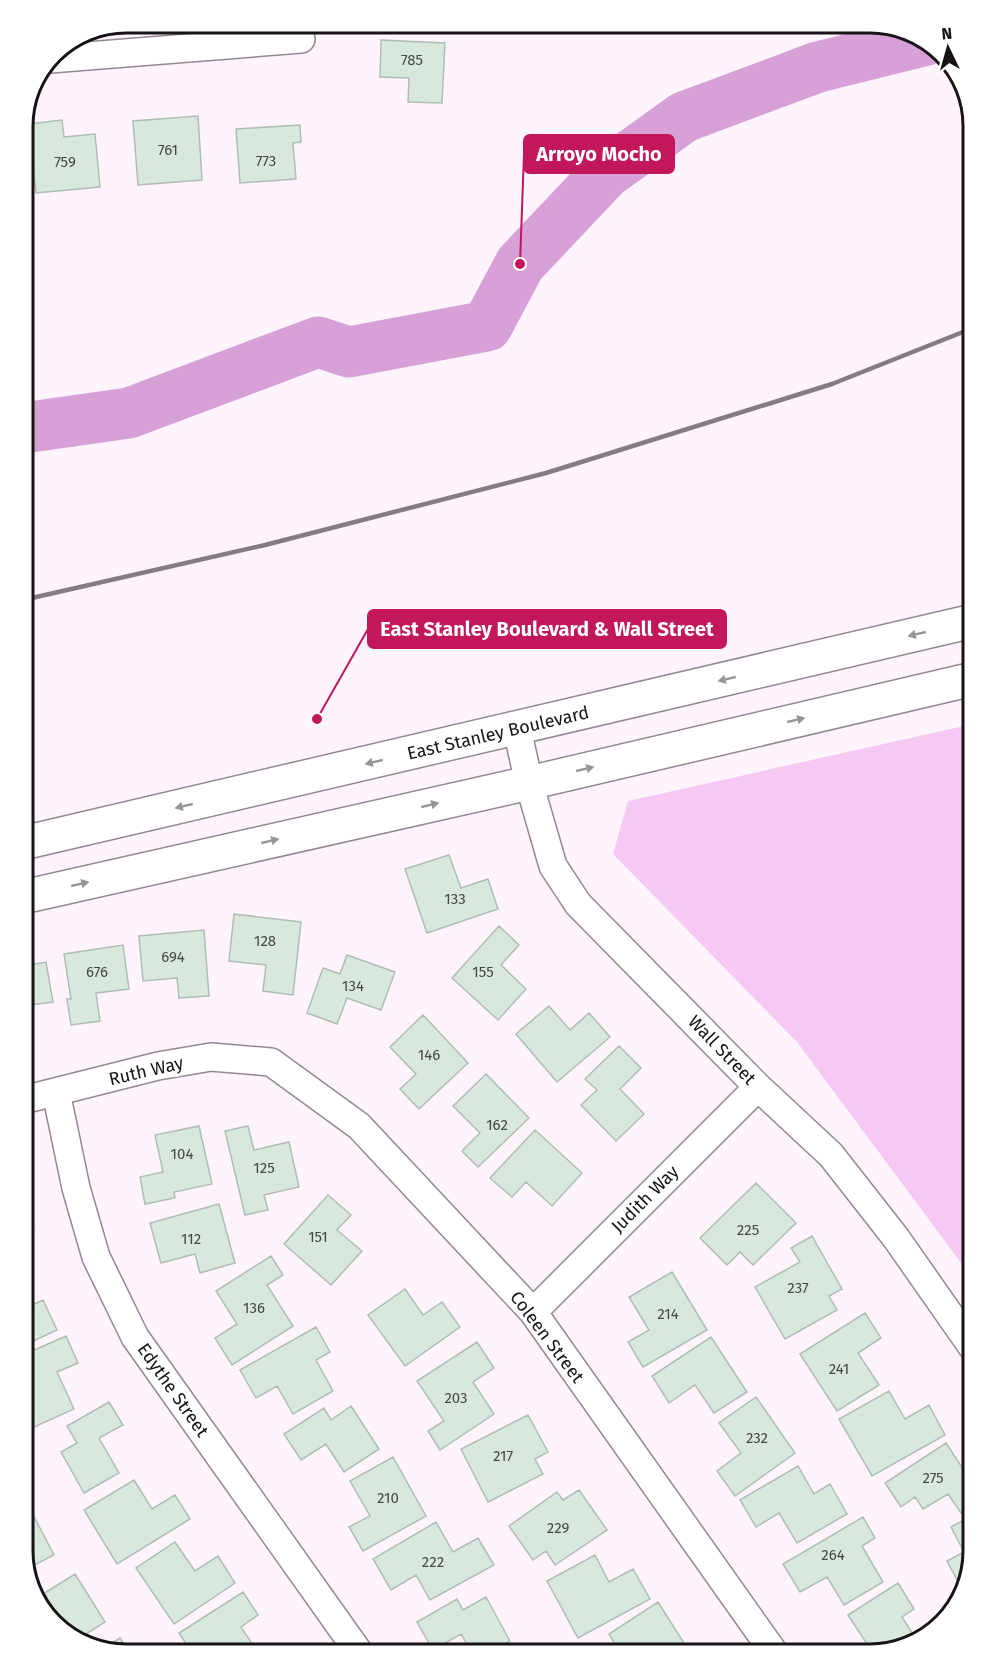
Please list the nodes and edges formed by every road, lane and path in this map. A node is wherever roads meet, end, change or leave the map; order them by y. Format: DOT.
graph roads {
  1 [pos="301,39"];
  2 [pos="63,58"];
  3 [pos="963,624"];
  4 [pos="963,682"];
  5 [pos="517,729"];
  6 [pos="528,783"];
  7 [pos="33,841"];
  8 [pos="33,895"];
  9 [pos="271,1062"];
  10 [pos="758,1087"];
  11 [pos="56,1092"];
  12 [pos="33,1097"];
  13 [pos="532,1312"];
  14 [pos="963,1332"];
  15 [pos="353,1644"];
  16 [pos="768,1644"];
  1 -- 2 [label="street"];
  3 -- 5 [label="main road, East Stanley Boulevard, one-way"];
  6 -- 4 [label="main road, one-way"];
  5 -- 6 [label="street, Wall Street"];
  5 -- 7 [label="main road, East Stanley Boulevard, one-way"];
  8 -- 6 [label="main road, one-way"];
  6 -- 10 [label="street, Wall Street"];
  9 -- 11 [label="street, Ruth Way"];
  9 -- 13 [label="street, Coleen Street"];
  10 -- 13 [label="street, Judith Way"];
  10 -- 14 [label="street, Wall Street"];
  11 -- 12 [label="street, Ruth Way"];
  11 -- 15 [label="street, Edythe Street"];
  13 -- 16 [label="street, Coleen Street"];
}
